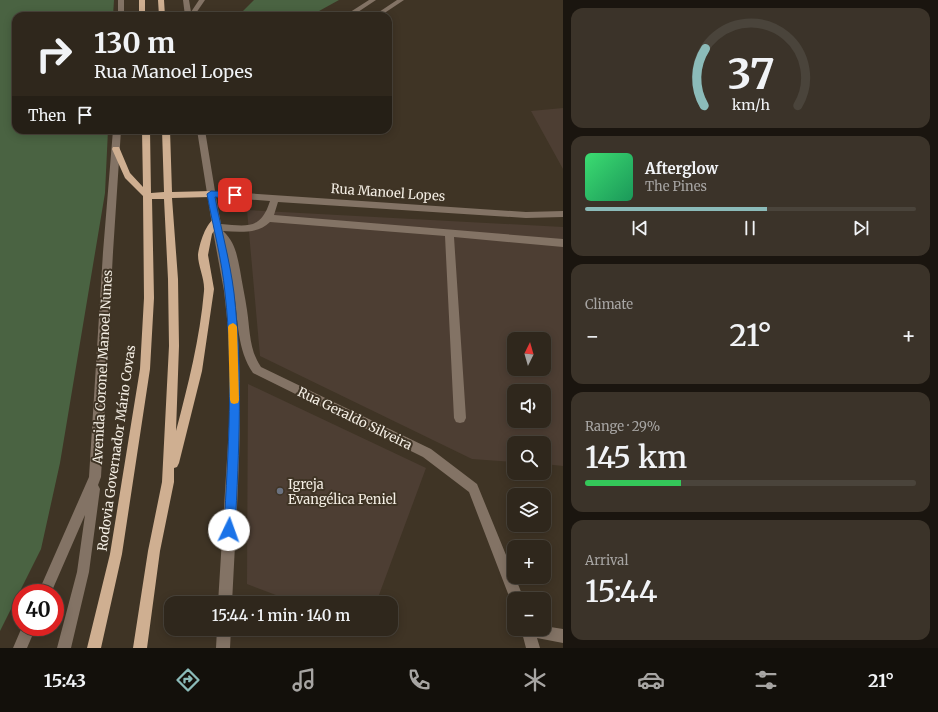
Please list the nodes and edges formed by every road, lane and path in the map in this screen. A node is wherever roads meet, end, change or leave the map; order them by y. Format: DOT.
graph roads {
  1 [pos="121,0"];
  2 [pos="142,0"];
  3 [pos="160,0"];
  4 [pos="186,0"];
  5 [pos="202,0"];
  6 [pos="372,0"];
  7 [pos="401,0"];
  8 [pos="121,12"];
  9 [pos="142,12"];
  10 [pos="162,12"];
  11 [pos="188,12"];
  12 [pos="194,12"];
  13 [pos="353,12"];
  14 [pos="382,12"];
  15 [pos="117,134"];
  16 [pos="146,134"];
  17 [pos="166,134"];
  18 [pos="202,134"];
  19 [pos="116,149"];
  20 [pos="211,194"];
  21 [pos="148,196"];
  22 [pos="168,196"];
  23 [pos="275,198"];
  24 [pos="563,214"];
  25 [pos="268,218"];
  26 [pos="217,226"];
  27 [pos="449,234"];
  28 [pos="563,243"];
  29 [pos="460,418"];
  30 [pos="95,477"];
  31 [pos="168,482"];
  32 [pos="48,584"];
  33 [pos="514,592"];
  34 [pos="225,596"];
  35 [pos="551,634"];
  36 [pos="26,636"];
  37 [pos="224,636"];
  38 [pos="530,636"];
  39 [pos="563,636"];
  40 [pos="20,648"];
  41 [pos="64,648"];
  42 [pos="94,648"];
  43 [pos="140,648"];
  44 [pos="223,648"];
  45 [pos="533,648"];
  1 -- 8 [label="street"];
  2 -- 9 [label="main road"];
  3 -- 10 [label="main road"];
  4 -- 11 [label="street"];
  5 -- 12 [label="street"];
  6 -- 13 [label="street"];
  7 -- 14 [label="street"];
  15 -- 19 [label="street, Avenida Coronel Manoel Nunes"];
  16 -- 21 [label="main road, Rodovia Governador Mário Covas"];
  17 -- 22 [label="main road"];
  18 -- 20 [label="street"];
  19 -- 21 [label="main road"];
  19 -- 30 [label="street, Avenida Coronel Manoel Nunes"];
  20 -- 22 [label="main road"];
  20 -- 23 [label="street, Rua Manoel Lopes"];
  20 -- 26 [label="street"];
  21 -- 22 [label="main road"];
  21 -- 42 [label="main road, Rodovia Governador Mário Covas"];
  22 -- 31 [label="main road"];
  23 -- 24 [label="street, Rua Manoel Lopes"];
  23 -- 25 [label="street"];
  25 -- 26 [label="street"];
  25 -- 27 [label="street"];
  26 -- 31 [label="main road"];
  26 -- 33 [label="street, Rua Geraldo Silveira"];
  26 -- 34 [label="street"];
  27 -- 28 [label="street"];
  27 -- 29 [label="street"];
  30 -- 32 [label="street, Avenida Coronel Manoel Nunes"];
  30 -- 41 [label="street"];
  31 -- 43 [label="main road"];
  35 -- 39 [label="street"];
  36 -- 40 [label="street"];
  37 -- 44 [label="street"];
  38 -- 45 [label="street"];
}
